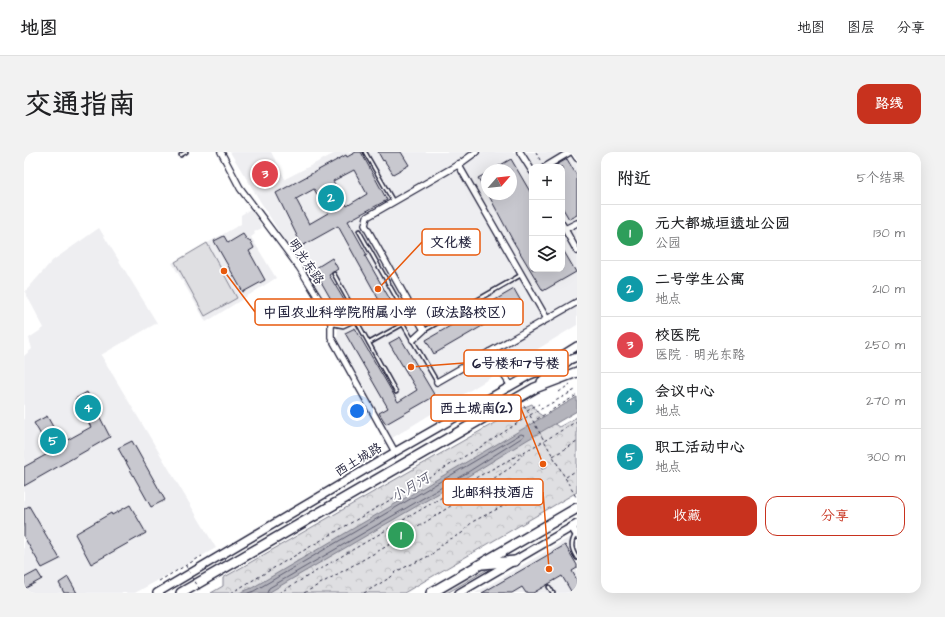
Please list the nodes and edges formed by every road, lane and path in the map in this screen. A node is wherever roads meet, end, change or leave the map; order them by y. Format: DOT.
graph roads {
  1 [pos="186,152"];
  2 [pos="221,152"];
  3 [pos="365,152"];
  4 [pos="476,152"];
  5 [pos="520,152"];
  6 [pos="536,152"];
  7 [pos="570,152"];
  8 [pos="574,152"];
  9 [pos="181,155"];
  10 [pos="577,158"];
  11 [pos="458,164"];
  12 [pos="543,164"];
  13 [pos="529,167"];
  14 [pos="393,202"];
  15 [pos="577,222"];
  16 [pos="565,227"];
  17 [pos="565,229"];
  18 [pos="358,231"];
  19 [pos="577,251"];
  20 [pos="334,274"];
  21 [pos="521,275"];
  22 [pos="577,302"];
  23 [pos="547,319"];
  24 [pos="356,320"];
  25 [pos="331,323"];
  26 [pos="403,324"];
  27 [pos="424,330"];
  28 [pos="413,340"];
  29 [pos="369,343"];
  30 [pos="577,346"];
  31 [pos="489,352"];
  32 [pos="577,353"];
  33 [pos="573,359"];
  34 [pos="577,372"];
  35 [pos="530,375"];
  36 [pos="437,382"];
  37 [pos="570,384"];
  38 [pos="511,386"];
  39 [pos="535,388"];
  40 [pos="577,389"];
  41 [pos="396,392"];
  42 [pos="559,392"];
  43 [pos="577,395"];
  44 [pos="522,402"];
  45 [pos="539,404"];
  46 [pos="527,410"];
  47 [pos="530,416"];
  48 [pos="538,418"];
  49 [pos="577,421"];
  50 [pos="544,441"];
  51 [pos="577,442"];
  52 [pos="526,451"];
  53 [pos="395,452"];
  54 [pos="552,456"];
  55 [pos="577,470"];
  56 [pos="565,478"];
  57 [pos="536,491"];
  58 [pos="576,497"];
  59 [pos="577,508"];
  60 [pos="575,525"];
  61 [pos="577,534"];
  62 [pos="202,556"];
  63 [pos="577,558"];
  64 [pos="514,561"];
  65 [pos="480,564"];
  66 [pos="186,566"];
  67 [pos="159,581"];
  68 [pos="549,587"];
  69 [pos="200,590"];
  70 [pos="157,593"];
  71 [pos="181,593"];
  72 [pos="230,593"];
  73 [pos="278,593"];
  74 [pos="304,593"];
  75 [pos="364,593"];
  76 [pos="431,593"];
  77 [pos="459,593"];
  78 [pos="553,593"];
  1 -- 9 [label="lane"];
  2 -- 25 [label="street, 明光东路"];
  3 -- 14 [label="lane"];
  4 -- 11 [label="street"];
  5 -- 13 [label="street"];
  6 -- 12 [label="path"];
  7 -- 12 [label="street"];
  8 -- 10 [label="street"];
  11 -- 14 [label="street"];
  11 -- 21 [label="street"];
  14 -- 27 [label="street"];
  15 -- 16 [label="street"];
  17 -- 19 [label="street"];
  18 -- 26 [label="lane"];
  20 -- 24 [label="lane"];
  21 -- 23 [label="street"];
  21 -- 27 [label="lane"];
  22 -- 23 [label="street"];
  23 -- 31 [label="street"];
  24 -- 25 [label="lane"];
  24 -- 29 [label="lane"];
  25 -- 53 [label="street, 明光东路"];
  26 -- 28 [label="lane"];
  26 -- 29 [label="lane"];
  27 -- 28 [label="street"];
  28 -- 36 [label="lane"];
  29 -- 41 [label="lane"];
  30 -- 35 [label="street"];
  31 -- 36 [label="street"];
  31 -- 38 [label="street"];
  32 -- 33 [label="street, 西土城路"];
  33 -- 35 [label="street, 西土城路"];
  33 -- 39 [label="highway"];
  34 -- 39 [label="highway"];
  35 -- 38 [label="street, 西土城路"];
  37 -- 42 [label="path"];
  38 -- 53 [label="street, 西土城路"];
  39 -- 71 [label="highway"];
  40 -- 47 [label="path"];
  43 -- 48 [label="path"];
  44 -- 46 [label="path"];
  45 -- 46 [label="path"];
  46 -- 47 [label="path"];
  47 -- 50 [label="path"];
  47 -- 72 [label="path"];
  49 -- 50 [label="path"];
  50 -- 52 [label="path"];
  50 -- 54 [label="path"];
  51 -- 54 [label="path"];
  52 -- 73 [label="path"];
  52 -- 74 [label="path"];
  53 -- 70 [label="street, 西土城路"];
  54 -- 56 [label="path"];
  55 -- 56 [label="path"];
  56 -- 58 [label="path"];
  57 -- 75 [label="path"];
  59 -- 65 [label="highway"];
  60 -- 61 [label="street"];
  60 -- 64 [label="street"];
  61 -- 63 [label="lane"];
  62 -- 66 [label="path"];
  64 -- 65 [label="highway"];
  64 -- 77 [label="street"];
  65 -- 76 [label="highway"];
  66 -- 67 [label="path"];
  66 -- 69 [label="path, bridge"];
  68 -- 78 [label="lane"];
}
